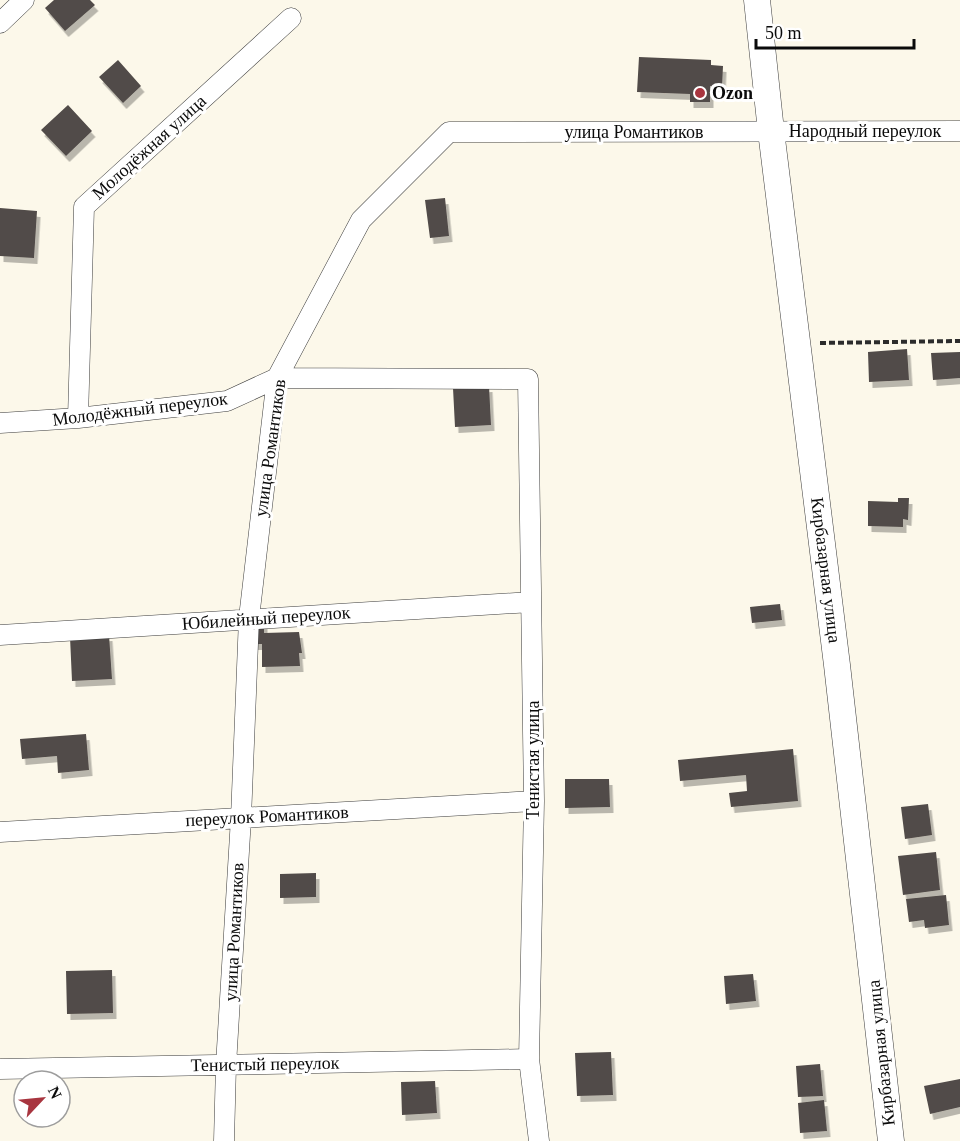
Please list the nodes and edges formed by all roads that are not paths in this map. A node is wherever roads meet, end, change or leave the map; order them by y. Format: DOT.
graph roads {
  1 [pos="24,0"];
  2 [pos="757,0"];
  3 [pos="291,18"];
  4 [pos="0,23"];
  5 [pos="771,131"];
  6 [pos="960,131"];
  7 [pos="277,378"];
  8 [pos="528,379"];
  9 [pos="78,418"];
  10 [pos="0,423"];
  11 [pos="531,602"];
  12 [pos="249,618"];
  13 [pos="0,635"];
  14 [pos="534,801"];
  15 [pos="241,818"];
  16 [pos="0,832"];
  17 [pos="529,1059"];
  18 [pos="226,1065"];
  19 [pos="0,1069"];
  20 [pos="224,1141"];
  21 [pos="539,1141"];
  22 [pos="891,1141"];
  1 -- 4 [label="street"];
  2 -- 5 [label="street, Кирбазарная улица"];
  3 -- 9 [label="street, Молодёжная улица"];
  5 -- 6 [label="street, Народный переулок"];
  5 -- 7 [label="street, улица Романтиков"];
  5 -- 22 [label="street, Кирбазарная улица"];
  7 -- 8 [label="street, Молодёжный переулок"];
  7 -- 9 [label="street, Молодёжный переулок"];
  7 -- 12 [label="street, улица Романтиков"];
  8 -- 11 [label="street, Тенистая улица"];
  9 -- 10 [label="street, Молодёжный переулок"];
  11 -- 12 [label="street, Юбилейный переулок"];
  11 -- 14 [label="street, Тенистая улица"];
  12 -- 13 [label="street, Юбилейный переулок"];
  12 -- 15 [label="street, улица Романтиков"];
  14 -- 15 [label="street, переулок Романтиков"];
  14 -- 17 [label="street, Тенистая улица"];
  15 -- 16 [label="street, переулок Романтиков"];
  15 -- 18 [label="street, улица Романтиков"];
  17 -- 18 [label="street, Тенистый переулок"];
  17 -- 21 [label="street, Тенистая улица"];
  18 -- 19 [label="street, Тенистый переулок"];
  18 -- 20 [label="street, улица Романтиков"];
}
